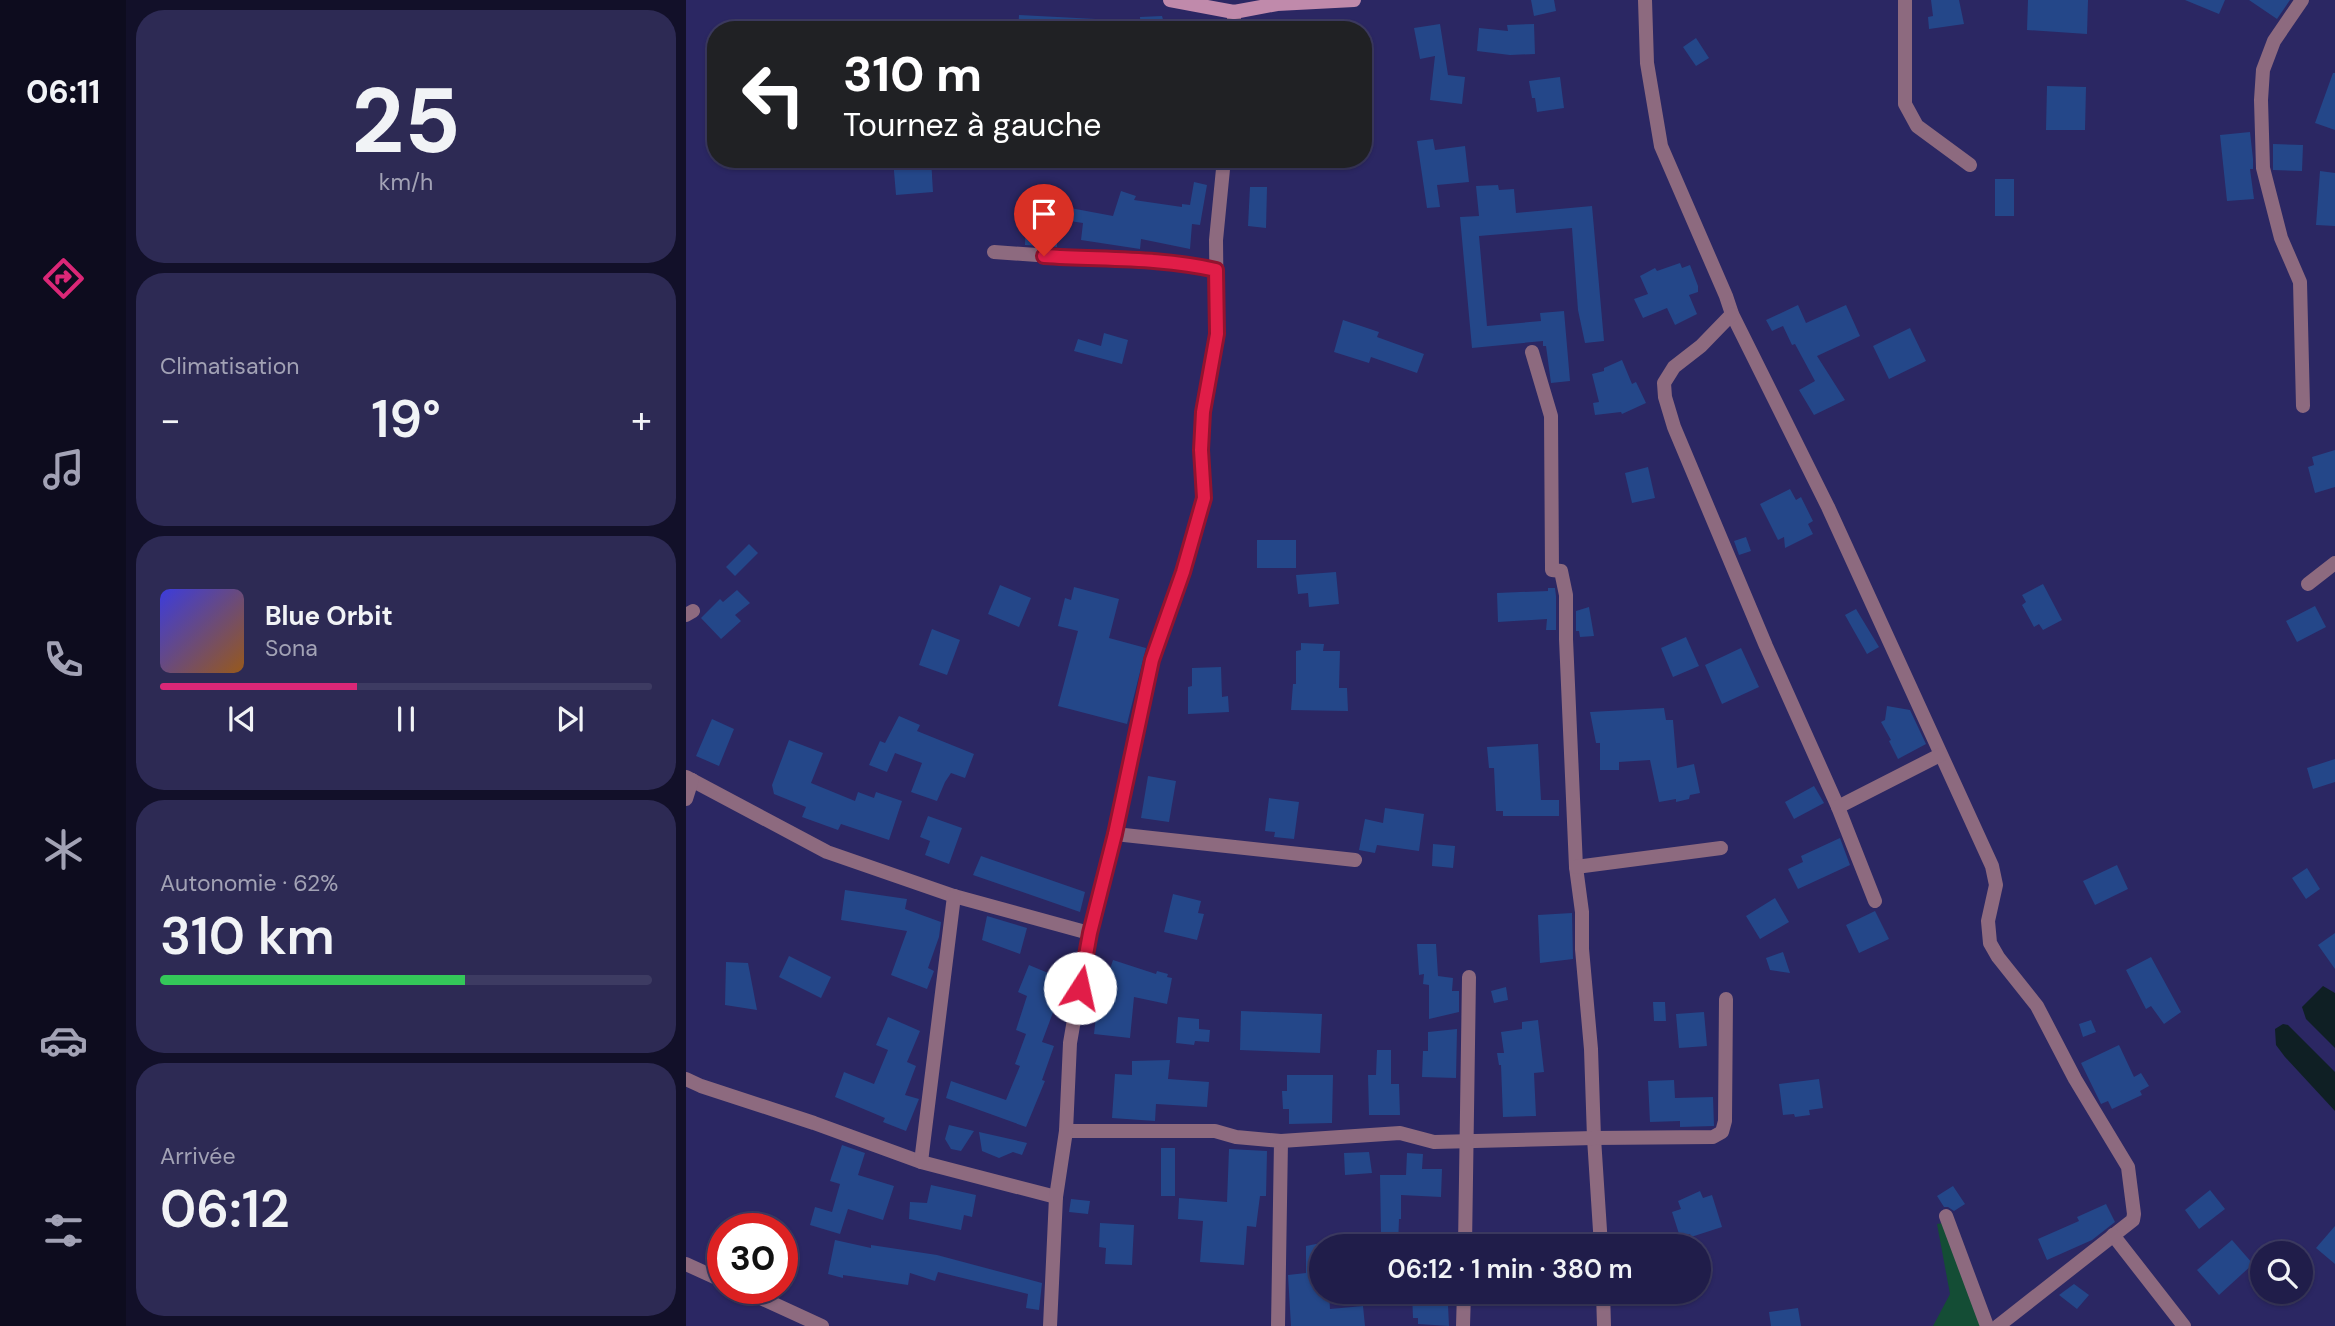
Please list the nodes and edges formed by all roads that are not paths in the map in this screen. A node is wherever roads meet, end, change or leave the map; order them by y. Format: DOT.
graph roads {
  1 [pos="1170,0"];
  2 [pos="1354,0"];
  3 [pos="1645,0"];
  4 [pos="1905,0"];
  5 [pos="2302,0"];
  6 [pos="1314,1"];
  7 [pos="1234,12"];
  8 [pos="1234,21"];
  9 [pos="1970,165"];
  10 [pos="1223,168"];
  11 [pos="994,252"];
  12 [pos="1216,270"];
  13 [pos="1732,314"];
  14 [pos="1532,352"];
  15 [pos="2303,406"];
  16 [pos="2335,563"];
  17 [pos="2308,584"];
  18 [pos="1940,755"];
  19 [pos="689,778"];
  20 [pos="686,799"];
  21 [pos="1838,807"];
  22 [pos="1115,834"];
  23 [pos="1721,848"];
  24 [pos="1355,860"];
  25 [pos="1576,867"];
  26 [pos="954,896"];
  27 [pos="1875,901"];
  28 [pos="1090,933"];
  29 [pos="1469,977"];
  30 [pos="1726,999"];
  31 [pos="686,1079"];
  32 [pos="1066,1131"];
  33 [pos="1594,1138"];
  34 [pos="1281,1141"];
  35 [pos="1468,1142"];
  36 [pos="921,1162"];
  37 [pos="1056,1197"];
  38 [pos="1946,1216"];
  39 [pos="1465,1234"];
  40 [pos="1600,1234"];
  41 [pos="2113,1235"];
  42 [pos="686,1264"];
  43 [pos="707,1274"];
  44 [pos="765,1304"];
  45 [pos="1464,1304"];
  46 [pos="1603,1304"];
  47 [pos="792,1320"];
  48 [pos="822,1326"];
  49 [pos="1049,1326"];
  50 [pos="1278,1326"];
  51 [pos="1463,1326"];
  52 [pos="1604,1326"];
  53 [pos="1987,1326"];
  54 [pos="1998,1326"];
  55 [pos="2184,1326"];
  1 -- 7 [label="street"];
  2 -- 6 [label="street"];
  3 -- 13 [label="street"];
  4 -- 9 [label="street"];
  5 -- 15 [label="street"];
  6 -- 7 [label="street"];
  7 -- 8 [label="street"];
  10 -- 12 [label="street"];
  11 -- 12 [label="street"];
  12 -- 22 [label="street"];
  13 -- 18 [label="street"];
  13 -- 21 [label="street"];
  14 -- 25 [label="street"];
  16 -- 17 [label="street"];
  18 -- 21 [label="street"];
  18 -- 41 [label="street"];
  19 -- 20 [label="street"];
  19 -- 26 [label="street"];
  21 -- 27 [label="street"];
  22 -- 24 [label="street"];
  22 -- 28 [label="street"];
  23 -- 25 [label="street"];
  25 -- 33 [label="street"];
  26 -- 28 [label="street"];
  26 -- 36 [label="street"];
  28 -- 32 [label="street"];
  29 -- 35 [label="street"];
  30 -- 33 [label="street"];
  31 -- 36 [label="street"];
  32 -- 34 [label="street"];
  32 -- 37 [label="street"];
  33 -- 35 [label="street"];
  33 -- 40 [label="street"];
  34 -- 35 [label="street"];
  34 -- 50 [label="street"];
  35 -- 39 [label="street"];
  36 -- 37 [label="street"];
  37 -- 49 [label="street"];
  38 -- 53 [label="street"];
  41 -- 54 [label="street"];
  41 -- 55 [label="street"];
  42 -- 43 [label="street"];
  44 -- 47 [label="street"];
  45 -- 51 [label="street"];
  46 -- 52 [label="street"];
  47 -- 48 [label="street"];
}
